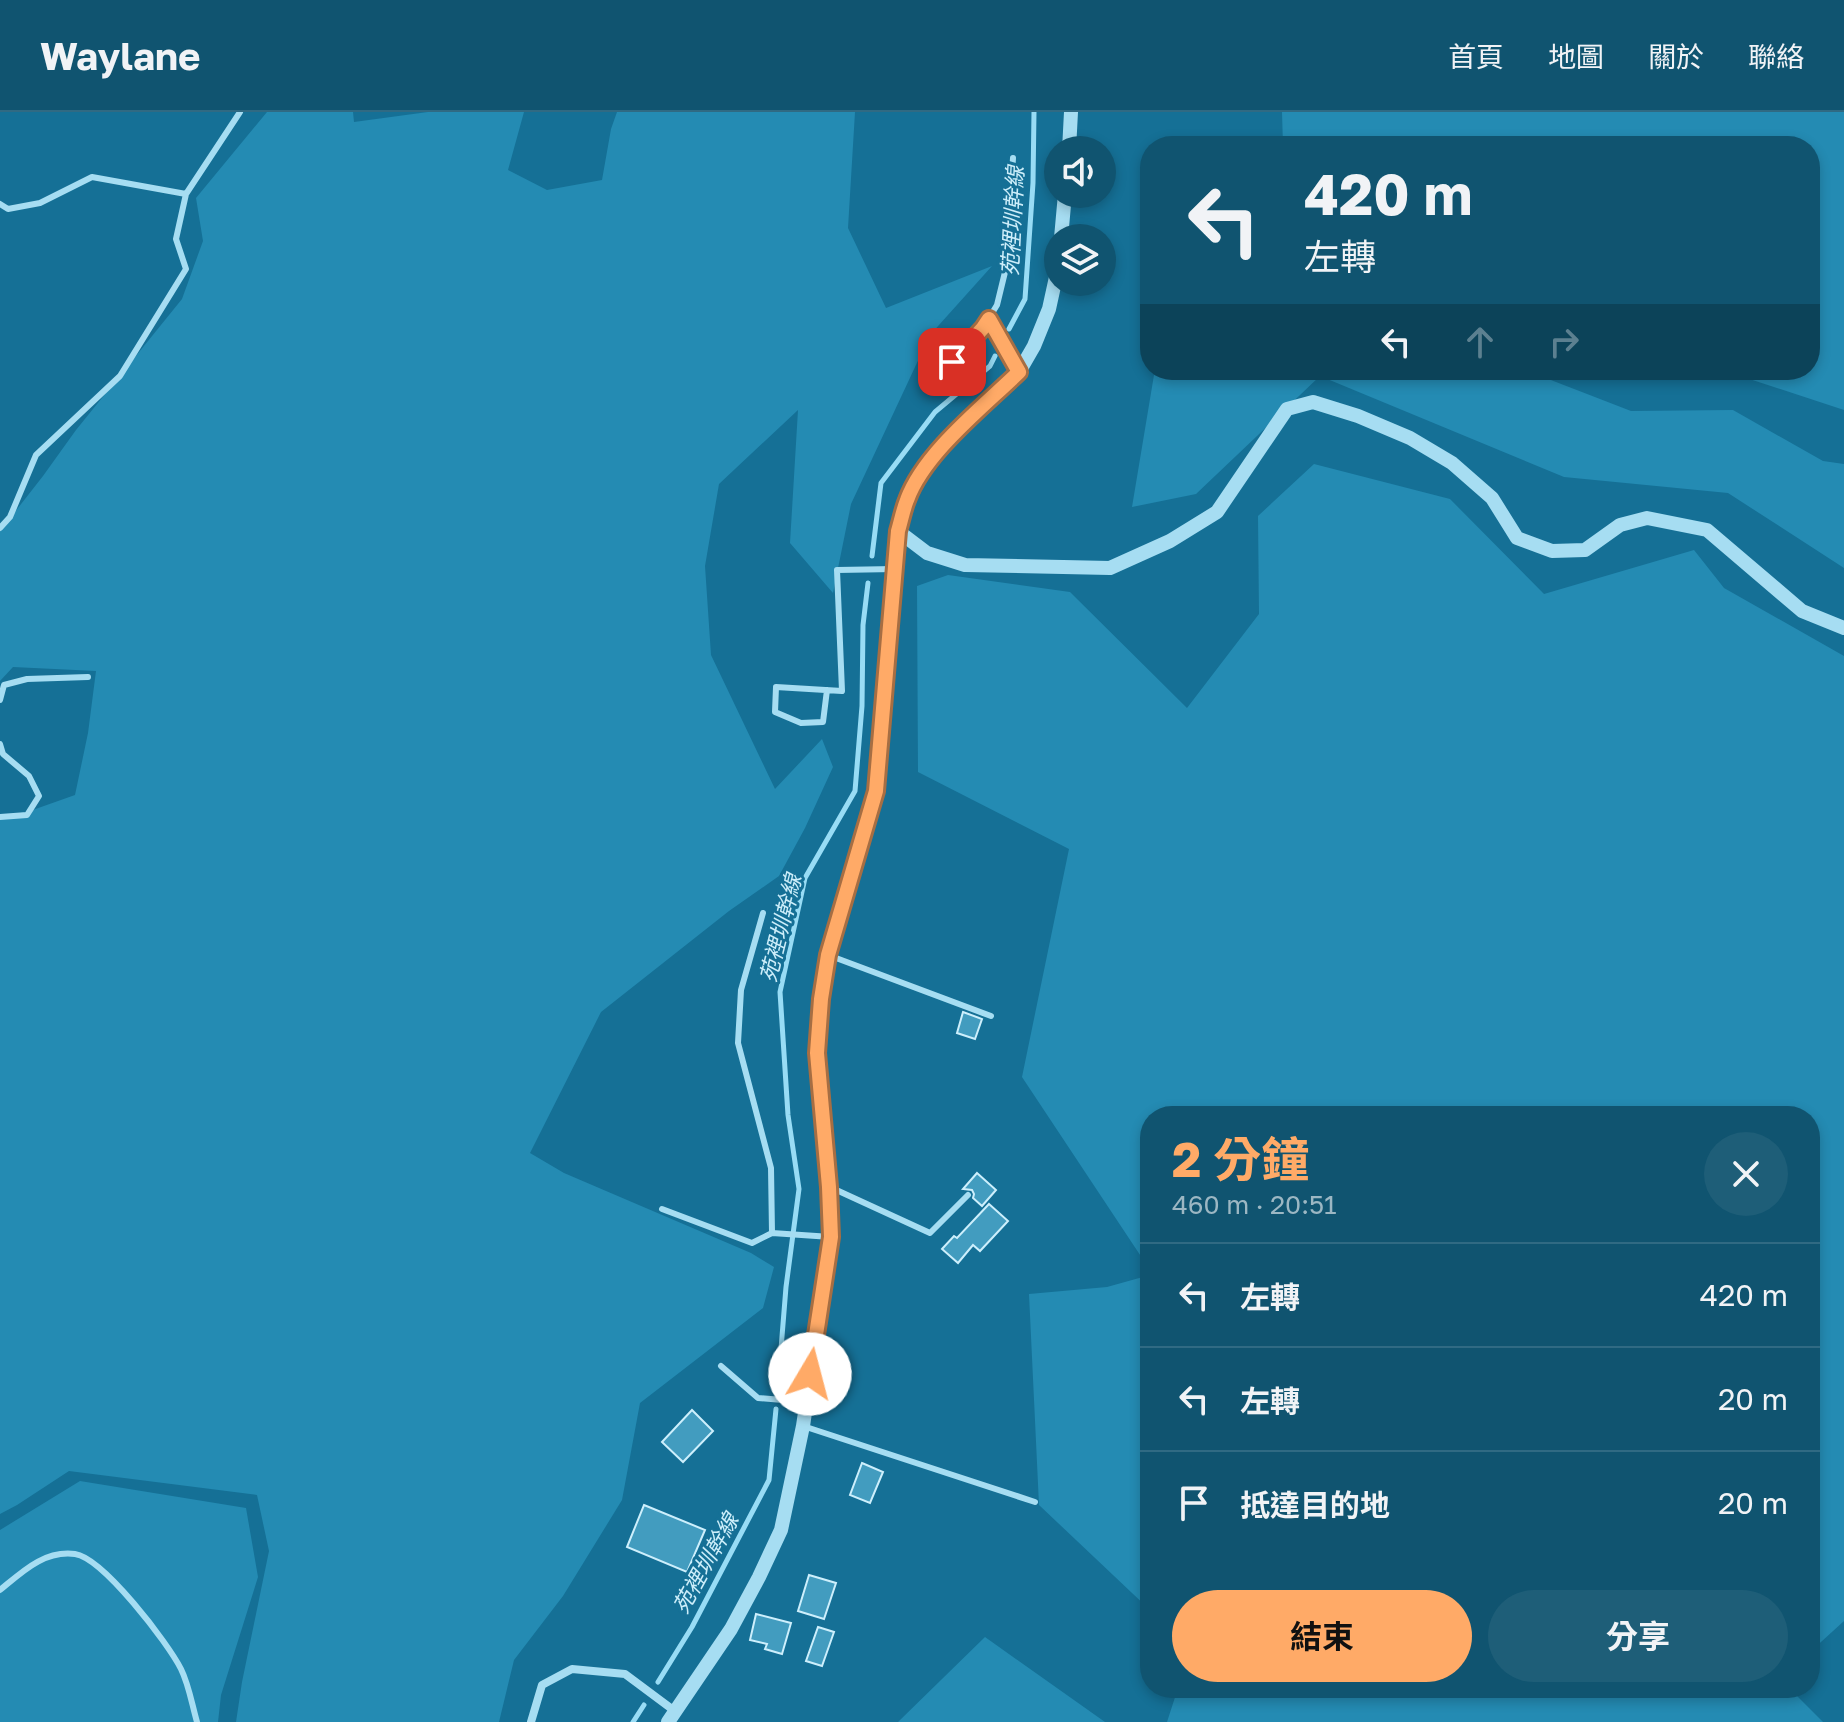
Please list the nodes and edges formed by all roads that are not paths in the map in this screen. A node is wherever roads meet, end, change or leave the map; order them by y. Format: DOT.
graph roads {
  1 [pos="240,112"];
  2 [pos="1071,112"];
  3 [pos="1070,136"];
  4 [pos="1013,158"];
  5 [pos="186,194"];
  6 [pos="0,204"];
  7 [pos="1052,296"];
  8 [pos="989,319"];
  9 [pos="952,362"];
  10 [pos="1019,372"];
  11 [pos="0,528"];
  12 [pos="898,531"];
  13 [pos="895,569"];
  14 [pos="1844,628"];
  15 [pos="88,677"];
  16 [pos="827,690"];
  17 [pos="0,700"];
  18 [pos="0,744"];
  19 [pos="0,817"];
  20 [pos="763,913"];
  21 [pos="828,955"];
  22 [pos="991,1016"];
  23 [pos="829,1187"];
  24 [pos="968,1195"];
  25 [pos="662,1209"];
  26 [pos="772,1233"];
  27 [pos="831,1237"];
  28 [pos="721,1366"];
  29 [pos="806,1402"];
  30 [pos="803,1426"];
  31 [pos="1035,1502"];
  32 [pos="0,1590"];
  33 [pos="672,1717"];
  34 [pos="197,1722"];
  35 [pos="531,1722"];
  1 -- 5 [label="lane"];
  2 -- 3 [label="street"];
  4 -- 8 [label="lane"];
  5 -- 6 [label="lane"];
  5 -- 11 [label="lane"];
  7 -- 10 [label="street"];
  8 -- 9 [label="lane"];
  8 -- 10 [label="lane"];
  10 -- 12 [label="street"];
  12 -- 13 [label="street"];
  12 -- 14 [label="street"];
  13 -- 16 [label="lane"];
  13 -- 21 [label="street"];
  15 -- 17 [label="lane"];
  16 -- 16 [label="lane"];
  18 -- 19 [label="lane"];
  20 -- 26 [label="lane"];
  21 -- 22 [label="lane"];
  21 -- 23 [label="street"];
  23 -- 24 [label="lane"];
  23 -- 27 [label="street"];
  25 -- 26 [label="lane"];
  26 -- 27 [label="lane"];
  27 -- 29 [label="street"];
  28 -- 29 [label="lane"];
  29 -- 30 [label="street"];
  30 -- 31 [label="lane"];
  30 -- 33 [label="street"];
  32 -- 34 [label="lane"];
  33 -- 35 [label="street"];
}
